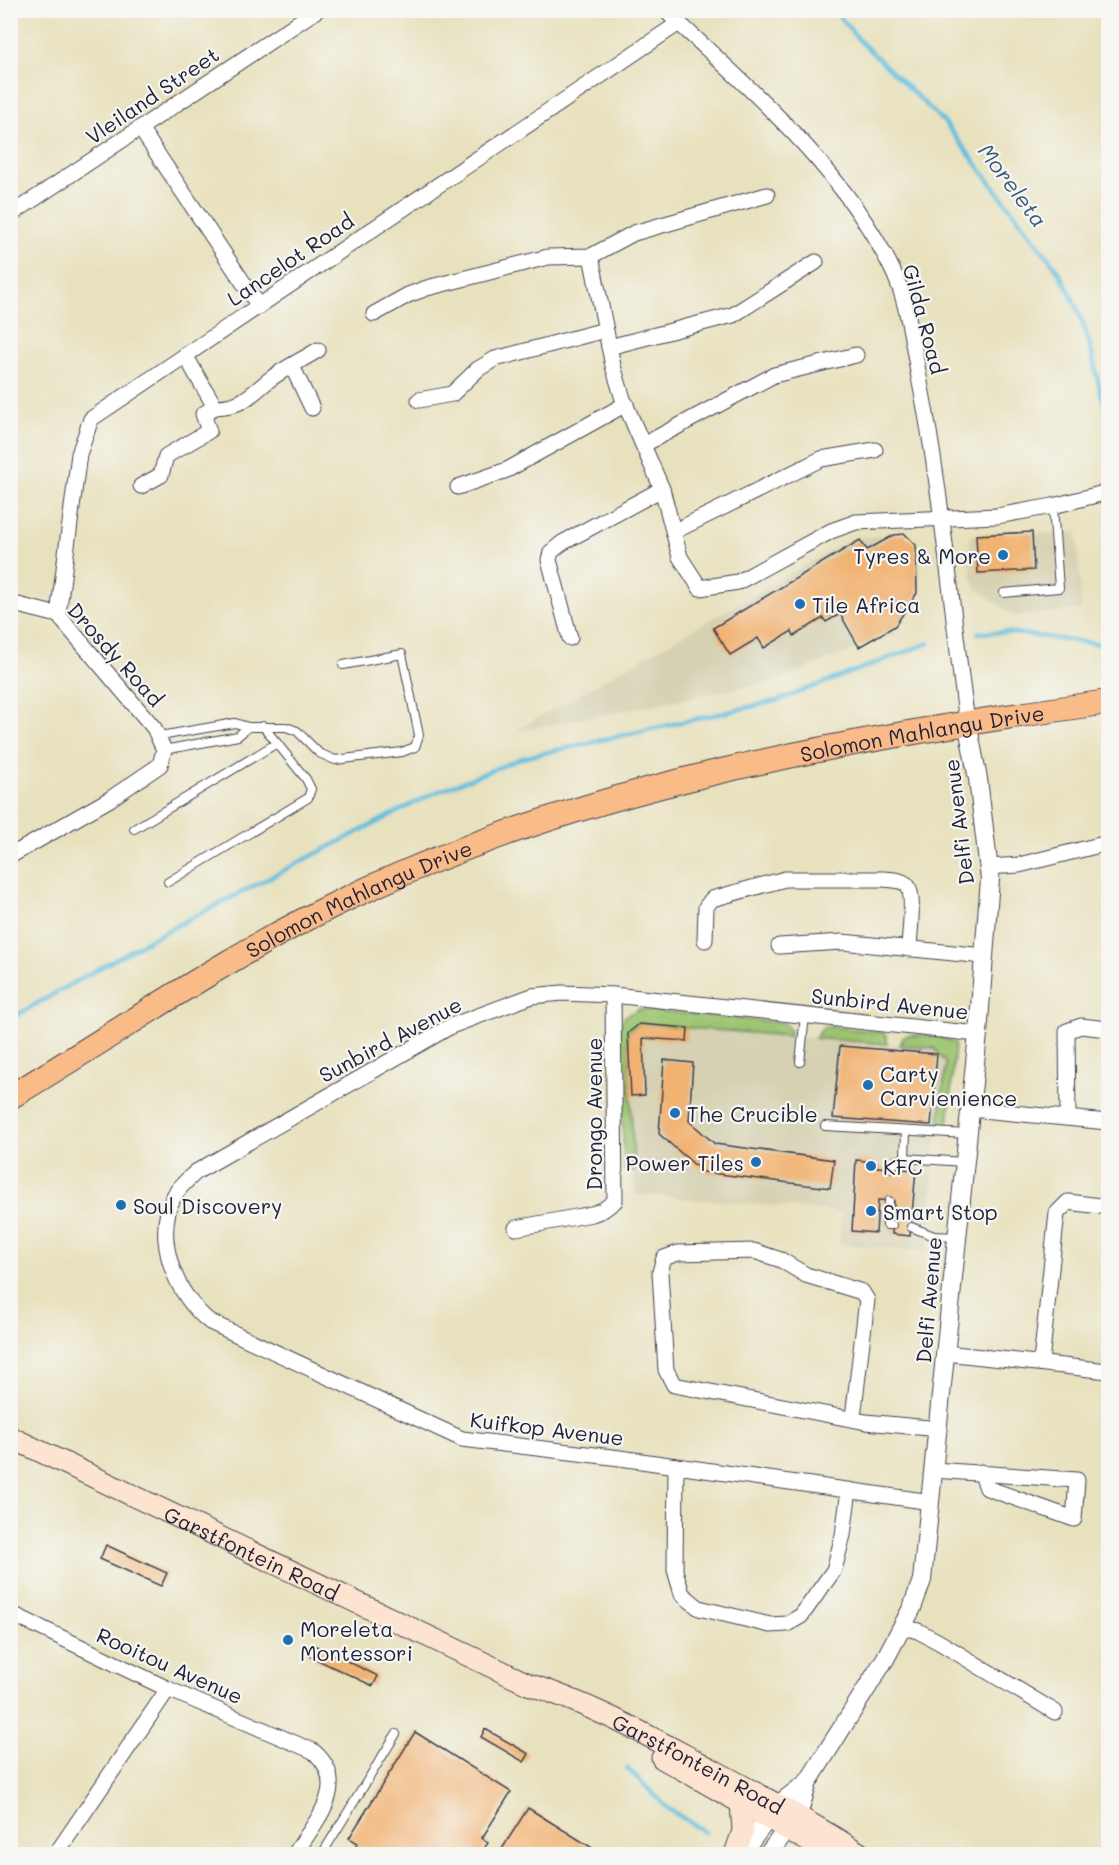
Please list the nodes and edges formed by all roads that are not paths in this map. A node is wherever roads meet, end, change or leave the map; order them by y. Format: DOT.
graph roads {
  1 [pos="317,10"];
  2 [pos="665,10"];
  3 [pos="1102,10"];
  4 [pos="1108,19"];
  5 [pos="679,23"];
  6 [pos="140,128"];
  7 [pos="767,195"];
  8 [pos="10,215"];
  9 [pos="591,256"];
  10 [pos="816,262"];
  11 [pos="259,306"];
  12 [pos="374,314"];
  13 [pos="606,330"];
  14 [pos="609,347"];
  15 [pos="318,350"];
  16 [pos="185,355"];
  17 [pos="856,355"];
  18 [pos="292,366"];
  19 [pos="419,400"];
  20 [pos="626,404"];
  21 [pos="215,407"];
  22 [pos="312,408"];
  23 [pos="643,445"];
  24 [pos="875,450"];
  25 [pos="141,486"];
  26 [pos="458,487"];
  27 [pos="662,489"];
  28 [pos="1108,492"];
  29 [pos="1053,507"];
  30 [pos="942,517"];
  31 [pos="675,531"];
  32 [pos="1004,593"];
  33 [pos="10,603"];
  34 [pos="58,615"];
  35 [pos="570,638"];
  36 [pos="343,665"];
  37 [pos="1108,702"];
  38 [pos="1108,716"];
  39 [pos="263,726"];
  40 [pos="248,727"];
  41 [pos="968,729"];
  42 [pos="159,738"];
  43 [pos="277,743"];
  44 [pos="134,829"];
  45 [pos="1108,843"];
  46 [pos="10,856"];
  47 [pos="989,867"];
  48 [pos="168,882"];
  49 [pos="705,940"];
  50 [pos="779,946"];
  51 [pos="909,949"];
  52 [pos="984,956"];
  53 [pos="612,995"];
  54 [pos="805,1016"];
  55 [pos="1108,1029"];
  56 [pos="978,1034"];
  57 [pos="800,1062"];
  58 [pos="10,1097"];
  59 [pos="971,1109"];
  60 [pos="1068,1117"];
  61 [pos="1108,1122"];
  62 [pos="825,1126"];
  63 [pos="906,1131"];
  64 [pos="968,1135"];
  65 [pos="905,1158"];
  66 [pos="965,1162"];
  67 [pos="892,1168"];
  68 [pos="889,1201"];
  69 [pos="1108,1207"];
  70 [pos="892,1225"];
  71 [pos="911,1227"];
  72 [pos="516,1228"];
  73 [pos="957,1238"];
  74 [pos="190,1302"];
  75 [pos="946,1353"];
  76 [pos="1041,1362"];
  77 [pos="1108,1371"];
  78 [pos="853,1418"];
  79 [pos="939,1429"];
  80 [pos="10,1437"];
  81 [pos="676,1466"];
  82 [pos="934,1470"];
  83 [pos="981,1472"];
  84 [pos="849,1491"];
  85 [pos="931,1502"];
  86 [pos="10,1613"];
  87 [pos="903,1627"];
  88 [pos="528,1684"];
  89 [pos="168,1689"];
  90 [pos="1055,1712"];
  91 [pos="396,1734"];
  92 [pos="808,1782"];
  93 [pos="741,1804"];
  94 [pos="773,1812"];
  95 [pos="792,1822"];
  96 [pos="56,1854"];
  97 [pos="295,1854"];
  98 [pos="322,1854"];
  99 [pos="735,1854"];
  100 [pos="741,1854"];
  101 [pos="768,1854"];
  102 [pos="831,1854"];
  103 [pos="861,1854"];
  1 -- 6 [label="street, Vleiland Street"];
  2 -- 5 [label="street, Gilda Road"];
  3 -- 4 [label="street"];
  5 -- 11 [label="street, Lancelot Road"];
  5 -- 30 [label="street, Gilda Road"];
  6 -- 8 [label="street, Vleiland Street"];
  6 -- 11 [label="street"];
  7 -- 9 [label="street"];
  9 -- 12 [label="street"];
  9 -- 13 [label="street"];
  10 -- 14 [label="street"];
  11 -- 16 [label="street, Lancelot Road"];
  13 -- 14 [label="street"];
  13 -- 19 [label="street"];
  14 -- 20 [label="street"];
  15 -- 18 [label="street"];
  16 -- 21 [label="street"];
  16 -- 34 [label="street, Lancelot Road"];
  17 -- 23 [label="street"];
  18 -- 21 [label="street"];
  18 -- 22 [label="street"];
  20 -- 23 [label="street"];
  20 -- 26 [label="street"];
  21 -- 25 [label="street"];
  23 -- 27 [label="street"];
  24 -- 31 [label="street"];
  27 -- 31 [label="street"];
  27 -- 35 [label="street"];
  28 -- 29 [label="street"];
  29 -- 30 [label="street"];
  29 -- 32 [label="lane"];
  30 -- 31 [label="street"];
  30 -- 41 [label="street, Gilda Road"];
  33 -- 34 [label="street, Drosdy Road"];
  34 -- 42 [label="street, Drosdy Road"];
  36 -- 39 [label="lane"];
  37 -- 41 [label="main road, Solomon Mahlangu Drive"];
  38 -- 41 [label="main road, Solomon Mahlangu Drive"];
  39 -- 40 [label="lane"];
  39 -- 43 [label="lane"];
  40 -- 42 [label="lane"];
  40 -- 42 [label="lane"];
  41 -- 47 [label="street, Delfi Avenue"];
  41 -- 58 [label="main road, Solomon Mahlangu Drive"];
  42 -- 46 [label="street"];
  43 -- 44 [label="lane"];
  43 -- 48 [label="lane"];
  45 -- 47 [label="street"];
  47 -- 52 [label="street, Delfi Avenue"];
  49 -- 51 [label="street"];
  50 -- 51 [label="street"];
  51 -- 52 [label="street"];
  52 -- 56 [label="street, Delfi Avenue"];
  53 -- 54 [label="street, Sunbird Avenue"];
  53 -- 72 [label="street, Drongo Avenue"];
  53 -- 74 [label="street, Sunbird Avenue"];
  54 -- 56 [label="street, Sunbird Avenue"];
  54 -- 57 [label="lane"];
  55 -- 60 [label="street"];
  56 -- 59 [label="street, Delfi Avenue"];
  59 -- 60 [label="street"];
  59 -- 64 [label="street, Delfi Avenue"];
  60 -- 61 [label="street"];
  62 -- 63 [label="lane"];
  63 -- 64 [label="lane"];
  63 -- 65 [label="lane"];
  64 -- 66 [label="street, Delfi Avenue"];
  65 -- 66 [label="lane"];
  65 -- 67 [label="lane"];
  66 -- 73 [label="street, Delfi Avenue"];
  68 -- 70 [label="lane"];
  69 -- 76 [label="street"];
  71 -- 73 [label="lane"];
  73 -- 75 [label="street, Delfi Avenue"];
  74 -- 81 [label="street, Kuifkop Avenue"];
  75 -- 76 [label="street"];
  75 -- 79 [label="street, Delfi Avenue"];
  76 -- 77 [label="street"];
  78 -- 78 [label="street"];
  78 -- 79 [label="street"];
  79 -- 82 [label="street, Delfi Avenue"];
  80 -- 88 [label="main road, Garstfontein Road"];
  81 -- 84 [label="street, Kuifkop Avenue"];
  81 -- 84 [label="street"];
  82 -- 83 [label="street"];
  82 -- 85 [label="street, Delfi Avenue"];
  83 -- 83 [label="street"];
  84 -- 85 [label="street, Kuifkop Avenue"];
  85 -- 87 [label="street, Delfi Avenue"];
  86 -- 89 [label="street, Rooitou Avenue"];
  87 -- 90 [label="street"];
  87 -- 92 [label="street, Delfi Avenue"];
  88 -- 93 [label="main road, Garstfontein Road"];
  88 -- 94 [label="main road, Garstfontein Road"];
  89 -- 96 [label="street"];
  89 -- 97 [label="street, Rooitou Avenue"];
  91 -- 98 [label="lane"];
  92 -- 94 [label="street, Delfi Avenue"];
  92 -- 95 [label="street, Delfi Avenue"];
  93 -- 94 [label="main road, Garstfontein Road"];
  93 -- 99 [label="main road"];
  94 -- 95 [label="main road, Garstfontein Road"];
  94 -- 100 [label="street, Delfi Avenue"];
  95 -- 101 [label="street"];
  95 -- 102 [label="main road, Garstfontein Road"];
  95 -- 103 [label="main road, Garstfontein Road"];
}
